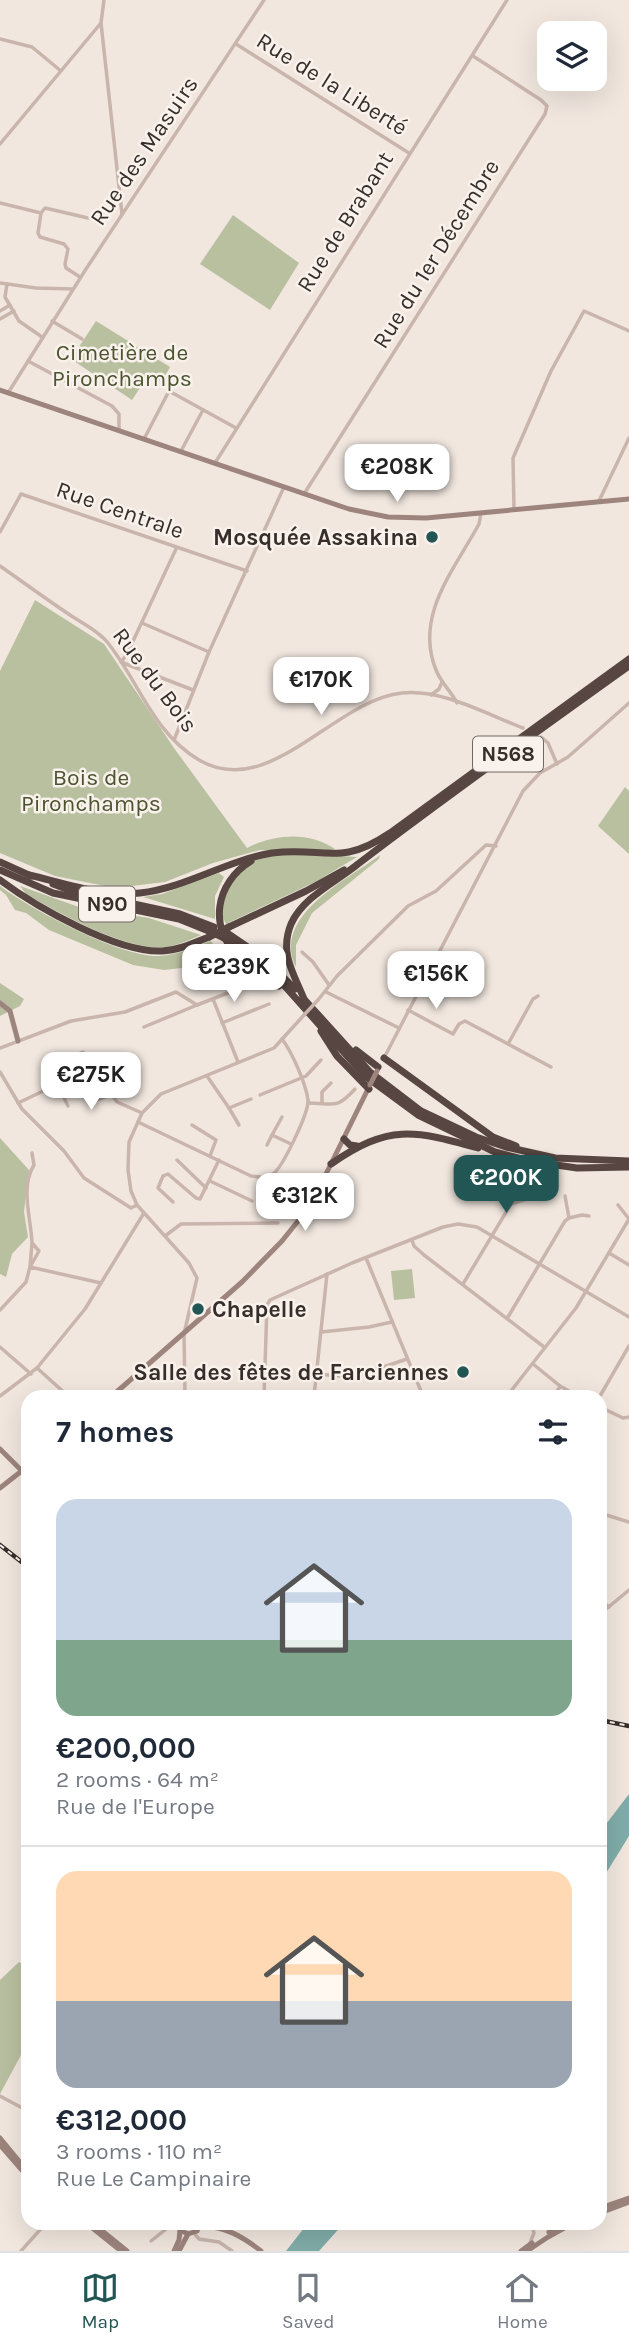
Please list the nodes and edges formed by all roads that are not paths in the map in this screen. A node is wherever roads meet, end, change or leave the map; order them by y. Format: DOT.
graph roads {
  1 [pos="104,0"];
  2 [pos="264,0"];
  3 [pos="507,0"];
  4 [pos="101,23"];
  5 [pos="0,39"];
  6 [pos="236,44"];
  7 [pos="473,56"];
  8 [pos="61,71"];
  9 [pos="0,144"];
  10 [pos="409,153"];
  11 [pos="0,203"];
  12 [pos="41,213"];
  13 [pos="122,216"];
  14 [pos="88,218"];
  15 [pos="80,277"];
  16 [pos="0,282"];
  17 [pos="7,284"];
  18 [pos="73,289"];
  19 [pos="10,306"];
  20 [pos="14,311"];
  21 [pos="0,312"];
  22 [pos="0,318"];
  23 [pos="52,321"];
  24 [pos="629,331"];
  25 [pos="43,337"];
  26 [pos="82,338"];
  27 [pos="28,361"];
  28 [pos="0,390"];
  29 [pos="8,393"];
  30 [pos="203,410"];
  31 [pos="236,428"];
  32 [pos="119,431"];
  33 [pos="629,438"];
  34 [pos="144,440"];
  35 [pos="180,452"];
  36 [pos="214,464"];
  37 [pos="284,487"];
  38 [pos="304,494"];
  39 [pos="629,499"];
  40 [pos="598,502"];
  41 [pos="514,511"];
  42 [pos="481,513"];
  43 [pos="0,532"];
  44 [pos="176,549"];
  45 [pos="0,566"];
  46 [pos="247,571"];
  47 [pos="142,623"];
  48 [pos="209,652"];
  49 [pos="629,659"];
  50 [pos="121,662"];
  51 [pos="629,666"];
  52 [pos="442,682"];
  53 [pos="193,690"];
  54 [pos="431,695"];
  55 [pos="457,703"];
  56 [pos="629,704"];
  57 [pos="523,728"];
  58 [pos="541,737"];
  59 [pos="174,740"];
  60 [pos="556,764"];
  61 [pos="496,846"];
  62 [pos="375,851"];
  63 [pos="261,856"];
  64 [pos="0,862"];
  65 [pos="0,870"];
  66 [pos="29,876"];
  67 [pos="0,880"];
  68 [pos="213,932"];
  69 [pos="229,934"];
  70 [pos="302,952"];
  71 [pos="329,985"];
  72 [pos="246,986"];
  73 [pos="325,991"];
  74 [pos="292,994"];
  75 [pos="538,996"];
  76 [pos="213,999"];
  77 [pos="304,999"];
  78 [pos="0,1003"];
  79 [pos="269,1004"];
  80 [pos="197,1005"];
  81 [pos="408,1010"];
  82 [pos="222,1023"];
  83 [pos="323,1024"];
  84 [pos="144,1027"];
  85 [pos="399,1028"];
  86 [pos="282,1039"];
  87 [pos="19,1041"];
  88 [pos="508,1044"];
  89 [pos="1,1047"];
  90 [pos="384,1058"];
  91 [pos="321,1060"];
  92 [pos="238,1062"];
  93 [pos="551,1067"];
  94 [pos="377,1069"];
  95 [pos="0,1072"];
  96 [pos="207,1076"];
  97 [pos="301,1078"];
  98 [pos="102,1080"];
  99 [pos="331,1083"];
  100 [pos="58,1084"];
  101 [pos="88,1085"];
  102 [pos="370,1087"];
  103 [pos="355,1089"];
  104 [pos="112,1094"];
  105 [pos="260,1095"];
  106 [pos="63,1096"];
  107 [pos="251,1098"];
  108 [pos="18,1103"];
  109 [pos="308,1103"];
  110 [pos="322,1103"];
  111 [pos="68,1106"];
  112 [pos="229,1108"];
  113 [pos="142,1113"];
  114 [pos="282,1117"];
  115 [pos="138,1122"];
  116 [pos="192,1125"];
  117 [pos="239,1125"];
  118 [pos="272,1135"];
  119 [pos="344,1139"];
  120 [pos="291,1144"];
  121 [pos="267,1145"];
  122 [pos="360,1146"];
  123 [pos="495,1152"];
  124 [pos="32,1153"];
  125 [pos="539,1155"];
  126 [pos="210,1156"];
  127 [pos="177,1160"];
  128 [pos="219,1160"];
  129 [pos="629,1161"];
  130 [pos="331,1164"];
  131 [pos="629,1167"];
  132 [pos="276,1171"];
  133 [pos="500,1177"];
  134 [pos="210,1181"];
  135 [pos="206,1188"];
  136 [pos="538,1195"];
  137 [pos="565,1196"];
  138 [pos="264,1197"];
  139 [pos="253,1201"];
  140 [pos="173,1202"];
  141 [pos="511,1204"];
  142 [pos="137,1205"];
  143 [pos="618,1205"];
  144 [pos="144,1213"];
  145 [pos="589,1216"];
  146 [pos="569,1218"];
  147 [pos="629,1219"];
  148 [pos="278,1223"];
  149 [pos="493,1235"];
  150 [pos="165,1236"];
  151 [pos="412,1240"];
  152 [pos="32,1242"];
  153 [pos="609,1253"];
  154 [pos="366,1258"];
  155 [pos="540,1263"];
  156 [pos="629,1265"];
  157 [pos="30,1267"];
  158 [pos="327,1274"];
  159 [pos="103,1283"];
  160 [pos="463,1284"];
  161 [pos="586,1291"];
  162 [pos="0,1310"];
  163 [pos="507,1317"];
  164 [pos="629,1317"];
  165 [pos="392,1322"];
  166 [pos="321,1332"];
  167 [pos="184,1334"];
  168 [pos="629,1346"];
  169 [pos="0,1347"];
  170 [pos="544,1347"];
  171 [pos="407,1359"];
  172 [pos="533,1364"];
  173 [pos="37,1368"];
  174 [pos="31,1374"];
  175 [pos="316,1374"];
  176 [pos="560,1386"];
  177 [pos="61,1390"];
  178 [pos="120,1390"];
  179 [pos="185,1390"];
  180 [pos="264,1390"];
  181 [pos="315,1390"];
  182 [pos="420,1390"];
  183 [pos="512,1390"];
  184 [pos="557,1390"];
  185 [pos="567,1390"];
  186 [pos="603,1390"];
  187 [pos="0,1396"];
  188 [pos="607,1410"];
  189 [pos="629,1417"];
  190 [pos="0,1449"];
  191 [pos="21,1467"];
  192 [pos="21,1474"];
  193 [pos="2,1487"];
  194 [pos="607,1515"];
  195 [pos="629,1522"];
  196 [pos="629,1590"];
  197 [pos="609,1607"];
  198 [pos="0,2096"];
  199 [pos="21,2106"];
  200 [pos="0,2138"];
  201 [pos="0,2145"];
  202 [pos="21,2165"];
  203 [pos="21,2167"];
  204 [pos="629,2200"];
  205 [pos="607,2208"];
  206 [pos="40,2230"];
  207 [pos="95,2230"];
  208 [pos="101,2230"];
  209 [pos="165,2230"];
  210 [pos="179,2230"];
  211 [pos="185,2230"];
  212 [pos="195,2230"];
  213 [pos="228,2230"];
  214 [pos="533,2230"];
  215 [pos="552,2230"];
  216 [pos="561,2230"];
  217 [pos="191,2234"];
  218 [pos="152,2241"];
  219 [pos="528,2248"];
  220 [pos="21,2251"];
  221 [pos="121,2251"];
  222 [pos="127,2251"];
  223 [pos="176,2251"];
  224 [pos="232,2251"];
  225 [pos="261,2251"];
  226 [pos="521,2251"];
  1 -- 4 [label="street"];
  2 -- 6 [label="street, Rue des Masuirs"];
  3 -- 7 [label="street, Rue de Brabant"];
  4 -- 8 [label="street"];
  4 -- 13 [label="street"];
  5 -- 8 [label="street"];
  6 -- 10 [label="street, Rue de la Liberté"];
  6 -- 13 [label="street, Rue des Masuirs"];
  7 -- 10 [label="street, Rue de Brabant"];
  7 -- 38 [label="street, Rue du 1er Décembre"];
  8 -- 9 [label="street"];
  10 -- 31 [label="street, Rue de Brabant"];
  11 -- 12 [label="street"];
  12 -- 14 [label="street"];
  12 -- 15 [label="street"];
  13 -- 15 [label="street, Rue des Masuirs"];
  15 -- 18 [label="street, Rue des Masuirs"];
  16 -- 17 [label="street"];
  17 -- 18 [label="street"];
  17 -- 19 [label="street"];
  18 -- 23 [label="street, Rue des Masuirs"];
  19 -- 20 [label="street"];
  19 -- 21 [label="street"];
  20 -- 22 [label="street"];
  20 -- 25 [label="street"];
  23 -- 25 [label="street, Rue des Masuirs"];
  23 -- 26 [label="street"];
  24 -- 41 [label="street"];
  25 -- 27 [label="street, Rue des Masuirs"];
  27 -- 29 [label="street, Rue des Masuirs"];
  27 -- 32 [label="street"];
  28 -- 29 [label="main road"];
  29 -- 32 [label="main road"];
  30 -- 31 [label="street"];
  30 -- 34 [label="street"];
  30 -- 35 [label="street"];
  31 -- 36 [label="street, Rue de Brabant"];
  32 -- 34 [label="main road"];
  33 -- 40 [label="street"];
  34 -- 35 [label="main road"];
  35 -- 36 [label="main road"];
  36 -- 37 [label="main road"];
  37 -- 38 [label="main road"];
  37 -- 46 [label="street"];
  38 -- 42 [label="main road"];
  39 -- 40 [label="main road"];
  40 -- 41 [label="main road"];
  41 -- 42 [label="main road"];
  42 -- 52 [label="street"];
  43 -- 44 [label="street, Rue Centrale"];
  44 -- 46 [label="street, Rue Centrale"];
  44 -- 47 [label="street"];
  45 -- 50 [label="street, Rue du Bois"];
  46 -- 48 [label="street"];
  47 -- 48 [label="street"];
  47 -- 50 [label="street"];
  48 -- 53 [label="street"];
  49 -- 63 [label="highway, N568"];
  50 -- 53 [label="street"];
  50 -- 59 [label="street, Rue du Bois"];
  51 -- 62 [label="highway, N568"];
  52 -- 54 [label="street"];
  52 -- 55 [label="street"];
  53 -- 59 [label="street"];
  54 -- 55 [label="street, Rue du Bois"];
  54 -- 59 [label="street, Rue du Bois"];
  55 -- 57 [label="street, Rue du Bois"];
  56 -- 60 [label="street"];
  58 -- 60 [label="street"];
  60 -- 61 [label="street"];
  61 -- 71 [label="street"];
  61 -- 81 [label="street"];
  62 -- 69 [label="highway"];
  62 -- 77 [label="highway"];
  63 -- 66 [label="highway"];
  63 -- 74 [label="highway"];
  64 -- 66 [label="highway, N90"];
  65 -- 68 [label="highway, N90"];
  66 -- 68 [label="highway, N90"];
  67 -- 68 [label="highway"];
  68 -- 69 [label="highway, bridge"];
  68 -- 69 [label="highway, N90, bridge"];
  69 -- 74 [label="highway, N90"];
  69 -- 77 [label="highway, N90"];
  70 -- 71 [label="street"];
  71 -- 73 [label="street"];
  72 -- 76 [label="street"];
  73 -- 85 [label="street"];
  73 -- 86 [label="street, bridge"];
  74 -- 83 [label="highway, N90"];
  75 -- 88 [label="street"];
  76 -- 80 [label="street"];
  76 -- 82 [label="street"];
  77 -- 83 [label="highway, N90"];
  78 -- 87 [label="main road"];
  79 -- 82 [label="street"];
  80 -- 84 [label="street"];
  80 -- 87 [label="street"];
  81 -- 85 [label="street"];
  81 -- 88 [label="street"];
  82 -- 92 [label="street"];
  83 -- 94 [label="highway"];
  83 -- 102 [label="highway"];
  83 -- 123 [label="highway, N90"];
  83 -- 125 [label="highway, N90"];
  85 -- 90 [label="street"];
  86 -- 92 [label="street"];
  86 -- 97 [label="street"];
  87 -- 89 [label="street"];
  88 -- 93 [label="street"];
  90 -- 94 [label="main road"];
  90 -- 125 [label="highway"];
  91 -- 97 [label="street"];
  92 -- 96 [label="street"];
  94 -- 102 [label="main road, bridge"];
  95 -- 108 [label="street"];
  96 -- 112 [label="street"];
  96 -- 113 [label="street"];
  97 -- 105 [label="street"];
  97 -- 109 [label="street"];
  98 -- 100 [label="street"];
  98 -- 101 [label="street"];
  98 -- 104 [label="street"];
  99 -- 110 [label="street"];
  100 -- 106 [label="street"];
  100 -- 108 [label="street"];
  101 -- 104 [label="street"];
  101 -- 106 [label="street"];
  102 -- 119 [label="main road"];
  103 -- 110 [label="street"];
  104 -- 113 [label="street"];
  106 -- 111 [label="street"];
  107 -- 112 [label="street"];
  108 -- 142 [label="street"];
  109 -- 110 [label="street"];
  109 -- 120 [label="street"];
  112 -- 117 [label="street"];
  113 -- 115 [label="street"];
  114 -- 118 [label="street"];
  115 -- 126 [label="street"];
  115 -- 142 [label="street"];
  116 -- 126 [label="street"];
  118 -- 120 [label="street"];
  118 -- 121 [label="street"];
  119 -- 122 [label="highway"];
  119 -- 130 [label="main road"];
  120 -- 132 [label="street"];
  122 -- 123 [label="highway"];
  122 -- 130 [label="highway"];
  123 -- 131 [label="highway, N90"];
  124 -- 152 [label="street"];
  125 -- 129 [label="highway, N90"];
  126 -- 128 [label="street"];
  127 -- 135 [label="street"];
  128 -- 132 [label="street"];
  128 -- 134 [label="street"];
  130 -- 167 [label="main road"];
  132 -- 138 [label="street"];
  133 -- 141 [label="street"];
  134 -- 135 [label="street"];
  134 -- 139 [label="street"];
  135 -- 140 [label="street"];
  136 -- 141 [label="street"];
  137 -- 146 [label="street"];
  141 -- 149 [label="street"];
  142 -- 144 [label="street"];
  143 -- 147 [label="street"];
  144 -- 150 [label="street"];
  144 -- 159 [label="street"];
  145 -- 146 [label="street"];
  146 -- 155 [label="street"];
  147 -- 153 [label="street"];
  148 -- 150 [label="street"];
  149 -- 151 [label="street"];
  149 -- 155 [label="street"];
  149 -- 160 [label="street"];
  150 -- 167 [label="street"];
  151 -- 154 [label="street"];
  151 -- 160 [label="street"];
  152 -- 157 [label="street"];
  152 -- 157 [label="street"];
  153 -- 156 [label="street"];
  153 -- 161 [label="street"];
  154 -- 158 [label="street"];
  154 -- 165 [label="street"];
  155 -- 161 [label="street"];
  155 -- 163 [label="street"];
  157 -- 159 [label="street"];
  157 -- 162 [label="street"];
  158 -- 166 [label="street"];
  158 -- 180 [label="street"];
  159 -- 173 [label="street"];
  160 -- 163 [label="street"];
  161 -- 164 [label="street"];
  161 -- 170 [label="street"];
  163 -- 170 [label="street"];
  165 -- 166 [label="street"];
  165 -- 171 [label="street"];
  166 -- 175 [label="street"];
  167 -- 178 [label="main road"];
  167 -- 179 [label="street"];
  168 -- 186 [label="street"];
  169 -- 174 [label="street"];
  170 -- 172 [label="street"];
  171 -- 175 [label="street"];
  171 -- 182 [label="street"];
  172 -- 176 [label="street"];
  172 -- 183 [label="street"];
  173 -- 174 [label="street"];
  173 -- 177 [label="street"];
  174 -- 187 [label="street"];
  175 -- 181 [label="street"];
  176 -- 184 [label="street"];
  176 -- 185 [label="street"];
  188 -- 189 [label="street"];
  190 -- 191 [label="main road"];
  192 -- 193 [label="main road"];
  194 -- 195 [label="street"];
  196 -- 197 [label="street"];
  198 -- 199 [label="street"];
  200 -- 202 [label="main road"];
  201 -- 203 [label="main road"];
  204 -- 205 [label="main road"];
  206 -- 220 [label="street"];
  207 -- 221 [label="main road"];
  208 -- 222 [label="main road"];
  209 -- 218 [label="street"];
  210 -- 223 [label="main road"];
  211 -- 217 [label="main road"];
  212 -- 217 [label="main road"];
  213 -- 225 [label="main road"];
  214 -- 219 [label="street"];
  215 -- 219 [label="main road"];
  216 -- 219 [label="main road"];
  217 -- 223 [label="main road"];
  217 -- 224 [label="street"];
  219 -- 226 [label="main road"];
}
